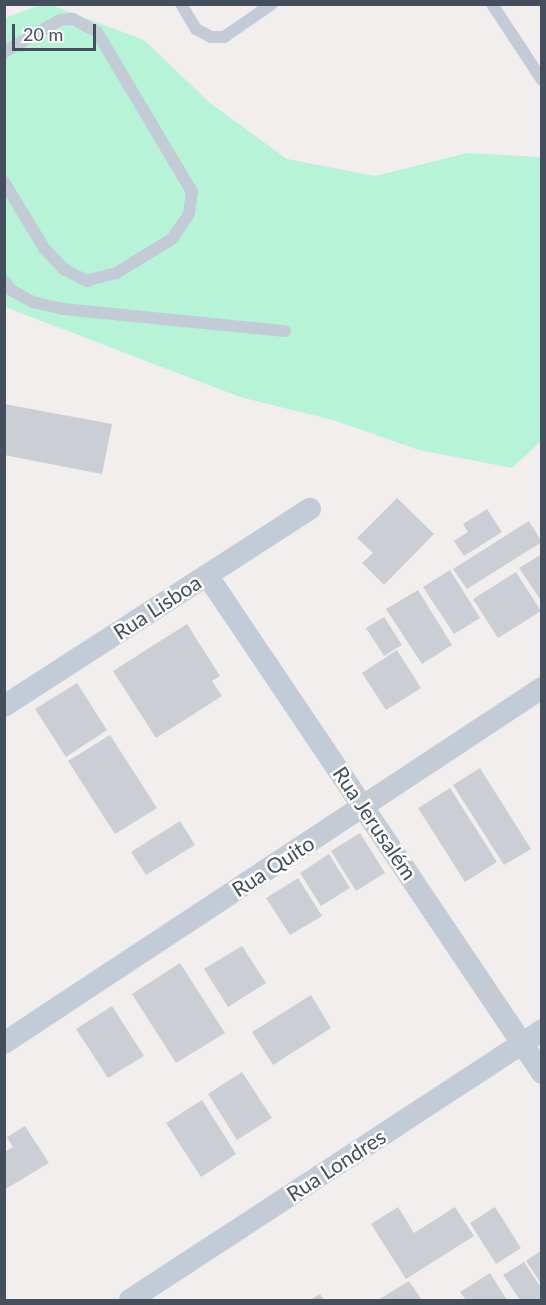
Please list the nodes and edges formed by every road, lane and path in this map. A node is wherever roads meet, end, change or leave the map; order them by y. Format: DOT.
graph roads {
  1 [pos="181,4"];
  2 [pos="492,4"];
  3 [pos="264,7"];
  4 [pos="4,52"];
  5 [pos="542,80"];
  6 [pos="4,182"];
  7 [pos="4,281"];
  8 [pos="285,331"];
  9 [pos="310,509"];
  10 [pos="207,575"];
  11 [pos="542,688"];
  12 [pos="4,706"];
  13 [pos="364,806"];
  14 [pos="542,1030"];
  15 [pos="522,1042"];
  16 [pos="4,1043"];
  17 [pos="542,1073"];
  18 [pos="130,1300"];
  1 -- 3 [label="lane"];
  2 -- 5 [label="lane"];
  4 -- 6 [label="lane"];
  7 -- 8 [label="lane"];
  9 -- 10 [label="street, Rua Lisboa"];
  10 -- 12 [label="street, Rua Lisboa"];
  10 -- 13 [label="street, Rua Jerusalém"];
  11 -- 13 [label="street, Rua Quito"];
  13 -- 15 [label="street, Rua Jerusalém"];
  13 -- 16 [label="street, Rua Quito"];
  14 -- 15 [label="street, Rua Londres"];
  15 -- 17 [label="street, Rua Jerusalém"];
  15 -- 18 [label="street, Rua Londres"];
}
